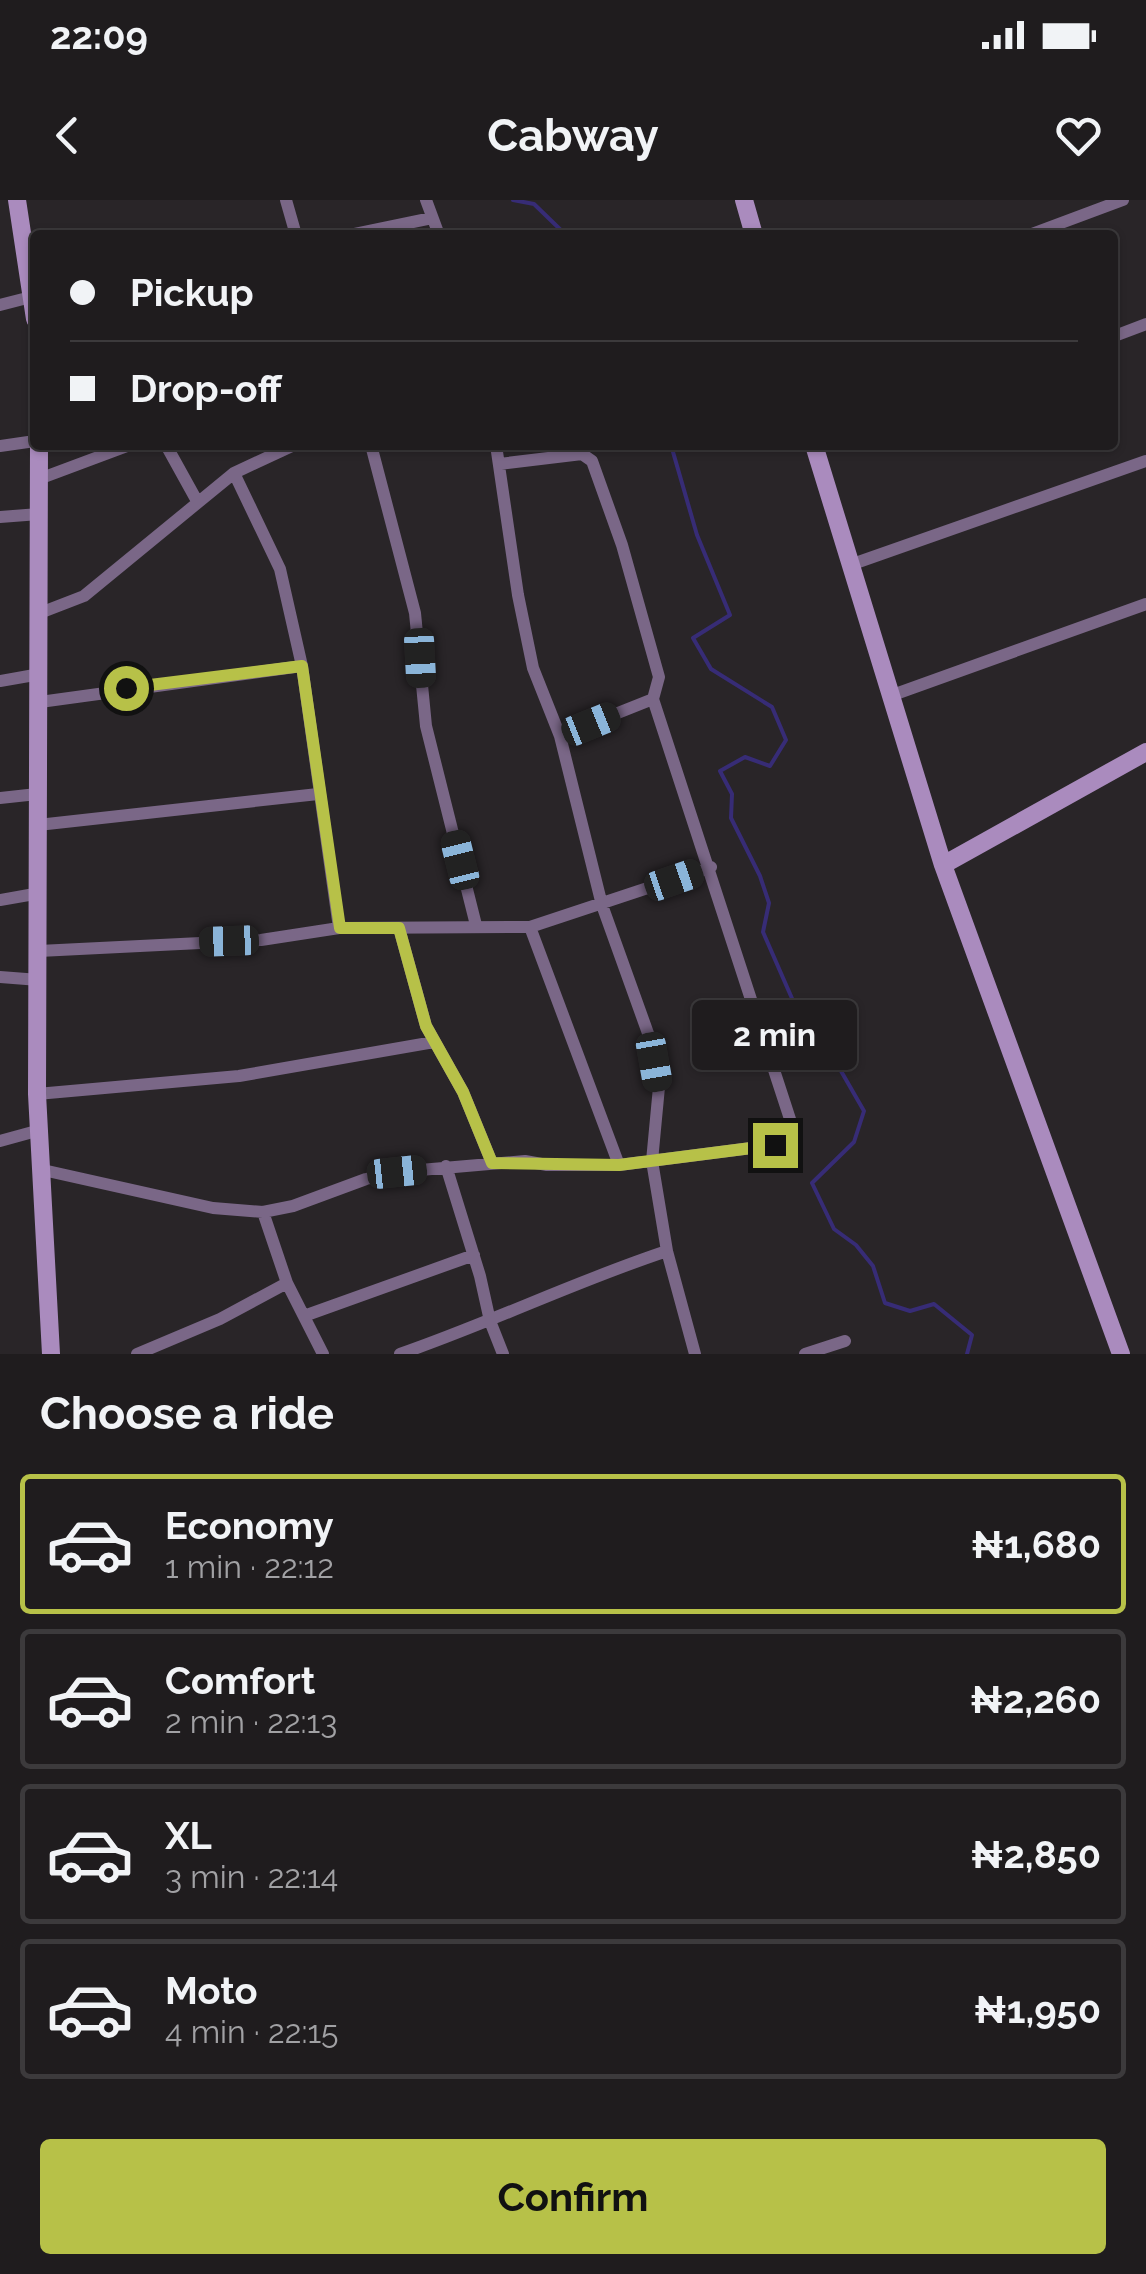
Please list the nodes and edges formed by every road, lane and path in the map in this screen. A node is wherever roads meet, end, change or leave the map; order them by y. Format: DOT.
graph roads {
  1 [pos="16,200"];
  2 [pos="286,200"];
  3 [pos="426,200"];
  4 [pos="744,200"];
  5 [pos="1123,200"];
  6 [pos="432,218"];
  7 [pos="295,230"];
  8 [pos="374,230"];
  9 [pos="437,230"];
  10 [pos="753,230"];
  11 [pos="1042,230"];
  12 [pos="30,291"];
  13 [pos="30,297"];
  14 [pos="0,305"];
  15 [pos="1146,324"];
  16 [pos="1118,336"];
  17 [pos="30,444"];
  18 [pos="0,446"];
  19 [pos="37,450"];
  20 [pos="117,450"];
  21 [pos="169,450"];
  22 [pos="283,450"];
  23 [pos="372,450"];
  24 [pos="497,450"];
  25 [pos="816,450"];
  26 [pos="1146,461"];
  27 [pos="500,464"];
  28 [pos="234,473"];
  29 [pos="39,480"];
  30 [pos="197,501"];
  31 [pos="39,514"];
  32 [pos="0,517"];
  33 [pos="850,565"];
  34 [pos="1146,604"];
  35 [pos="40,613"];
  36 [pos="302,666"];
  37 [pos="40,674"];
  38 [pos="0,681"];
  39 [pos="890,696"];
  40 [pos="653,698"];
  41 [pos="40,702"];
  42 [pos="560,736"];
  43 [pos="1146,752"];
  44 [pos="37,794"];
  45 [pos="318,794"];
  46 [pos="0,798"];
  47 [pos="38,825"];
  48 [pos="943,865"];
  49 [pos="711,867"];
  50 [pos="40,893"];
  51 [pos="0,900"];
  52 [pos="602,905"];
  53 [pos="476,925"];
  54 [pos="530,926"];
  55 [pos="340,928"];
  56 [pos="399,928"];
  57 [pos="40,952"];
  58 [pos="0,977"];
  59 [pos="39,980"];
  60 [pos="434,1042"];
  61 [pos="37,1094"];
  62 [pos="40,1130"];
  63 [pos="0,1142"];
  64 [pos="652,1161"];
  65 [pos="492,1163"];
  66 [pos="619,1165"];
  67 [pos="446,1166"];
  68 [pos="43,1170"];
  69 [pos="263,1212"];
  70 [pos="667,1251"];
  71 [pos="474,1255"];
  72 [pos="288,1282"];
  73 [pos="304,1316"];
  74 [pos="490,1322"];
  75 [pos="845,1341"];
  76 [pos="50,1354"];
  77 [pos="137,1354"];
  78 [pos="323,1354"];
  79 [pos="400,1354"];
  80 [pos="503,1354"];
  81 [pos="695,1354"];
  82 [pos="805,1354"];
  83 [pos="1121,1354"];
  1 -- 12 [label="street"];
  2 -- 7 [label="street"];
  3 -- 6 [label="street"];
  4 -- 10 [label="street"];
  5 -- 11 [label="street"];
  6 -- 8 [label="street"];
  6 -- 9 [label="street"];
  13 -- 14 [label="street"];
  15 -- 16 [label="street"];
  17 -- 18 [label="street"];
  19 -- 29 [label="street"];
  20 -- 29 [label="street"];
  21 -- 30 [label="street"];
  22 -- 28 [label="street"];
  23 -- 53 [label="street"];
  24 -- 27 [label="street"];
  25 -- 33 [label="street"];
  26 -- 33 [label="street"];
  27 -- 40 [label="street"];
  27 -- 42 [label="street"];
  28 -- 30 [label="street"];
  28 -- 36 [label="street"];
  29 -- 31 [label="street"];
  30 -- 35 [label="street"];
  31 -- 32 [label="street"];
  31 -- 35 [label="street"];
  33 -- 39 [label="street"];
  34 -- 39 [label="street"];
  35 -- 37 [label="street"];
  36 -- 41 [label="street"];
  36 -- 45 [label="street"];
  37 -- 38 [label="street"];
  37 -- 41 [label="street"];
  39 -- 48 [label="street"];
  40 -- 42 [label="street"];
  40 -- 49 [label="street"];
  41 -- 44 [label="street"];
  42 -- 52 [label="street"];
  43 -- 48 [label="street"];
  44 -- 46 [label="street"];
  44 -- 47 [label="street"];
  45 -- 47 [label="street"];
  45 -- 55 [label="street"];
  47 -- 50 [label="street"];
  48 -- 83 [label="street"];
  49 -- 52 [label="street"];
  49 -- 64 [label="street"];
  50 -- 51 [label="street"];
  50 -- 57 [label="street"];
  52 -- 54 [label="street"];
  52 -- 64 [label="street"];
  53 -- 54 [label="street"];
  53 -- 56 [label="street"];
  54 -- 66 [label="street"];
  55 -- 56 [label="street"];
  55 -- 57 [label="street"];
  56 -- 60 [label="street"];
  57 -- 59 [label="street"];
  58 -- 59 [label="street"];
  59 -- 61 [label="street"];
  60 -- 61 [label="street"];
  60 -- 65 [label="street"];
  61 -- 62 [label="street"];
  62 -- 63 [label="street"];
  62 -- 68 [label="street"];
  64 -- 66 [label="street"];
  64 -- 70 [label="street"];
  65 -- 66 [label="street"];
  65 -- 67 [label="street"];
  67 -- 69 [label="street"];
  67 -- 71 [label="street"];
  68 -- 69 [label="street"];
  68 -- 76 [label="street"];
  69 -- 72 [label="street"];
  70 -- 74 [label="street"];
  70 -- 81 [label="street"];
  71 -- 73 [label="street"];
  71 -- 74 [label="street"];
  72 -- 73 [label="street"];
  72 -- 77 [label="street"];
  73 -- 78 [label="street"];
  74 -- 79 [label="street"];
  74 -- 80 [label="street"];
  75 -- 82 [label="street"];
}
